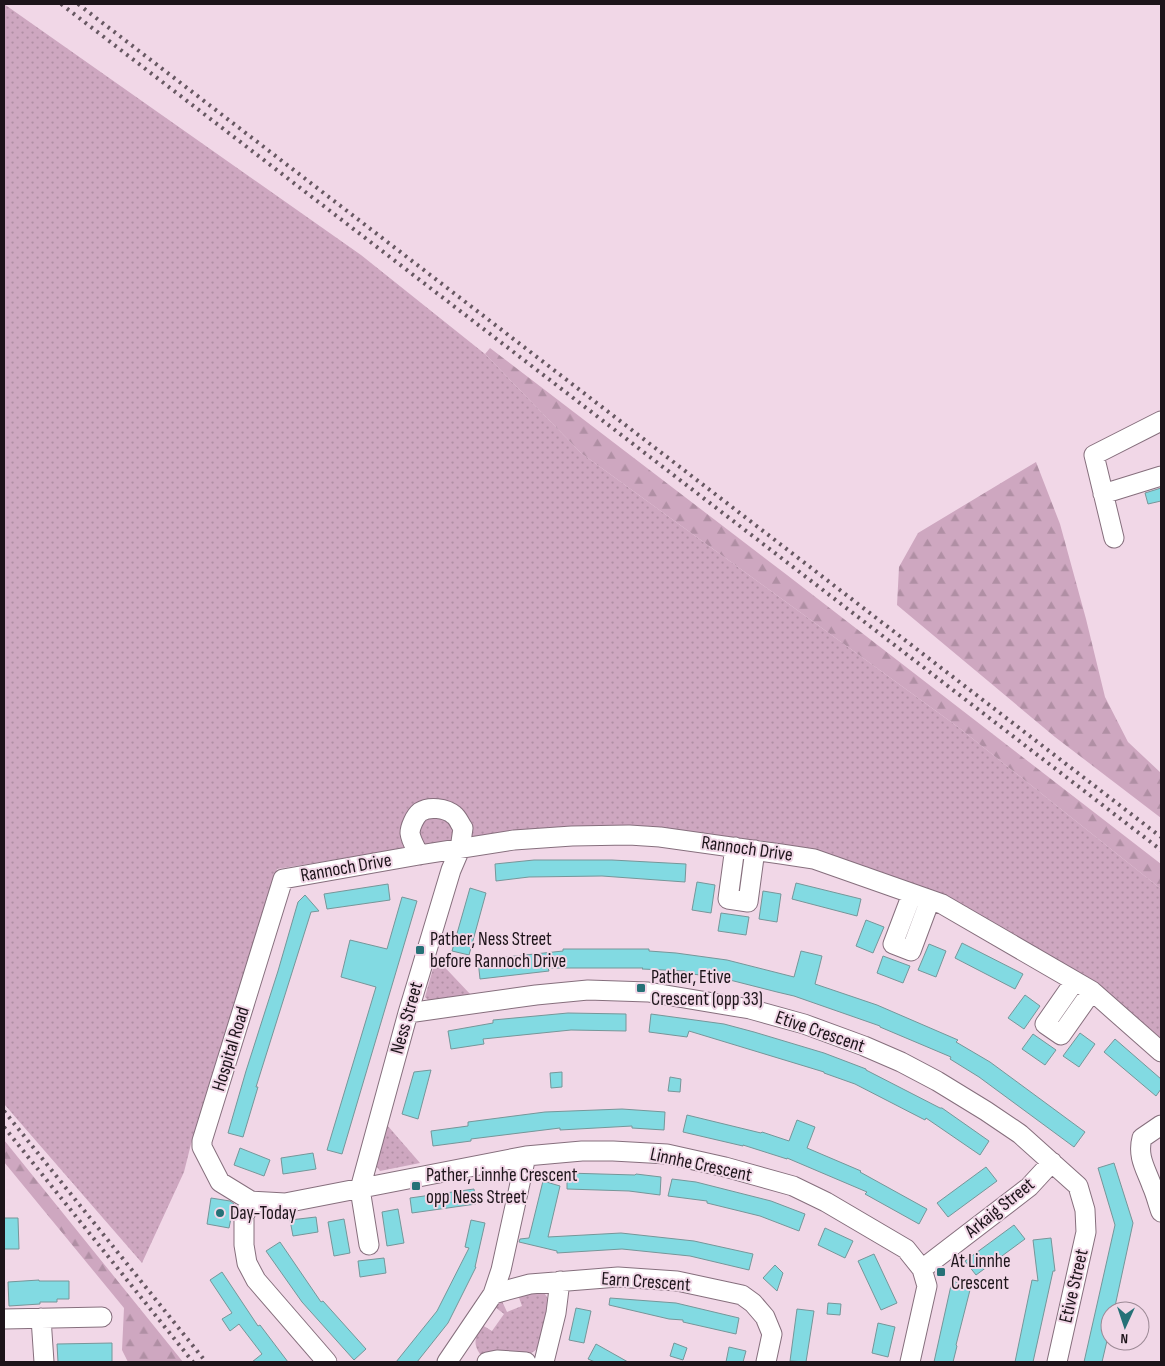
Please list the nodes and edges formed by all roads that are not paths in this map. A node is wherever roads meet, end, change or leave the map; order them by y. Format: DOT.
graph roads {
  1 [pos="1161,421"];
  2 [pos="1161,476"];
  3 [pos="1103,494"];
  4 [pos="1114,538"];
  5 [pos="735,847"];
  6 [pos="460,849"];
  7 [pos="755,850"];
  8 [pos="419,855"];
  9 [pos="283,879"];
  10 [pos="912,894"];
  11 [pos="930,900"];
  12 [pos="1075,981"];
  13 [pos="1092,991"];
  14 [pos="408,1013"];
  15 [pos="1161,1052"];
  16 [pos="1161,1124"];
  17 [pos="526,1156"];
  18 [pos="1052,1162"];
  19 [pos="360,1189"];
  20 [pos="251,1202"];
  21 [pos="1085,1210"];
  22 [pos="1161,1212"];
  23 [pos="369,1245"];
  24 [pos="922,1269"];
  25 [pos="560,1281"];
  26 [pos="493,1294"];
  27 [pos="102,1317"];
  28 [pos="41,1318"];
  29 [pos="4,1320"];
  30 [pos="44,1362"];
  31 [pos="327,1362"];
  32 [pos="447,1362"];
  33 [pos="487,1362"];
  34 [pos="526,1362"];
  35 [pos="544,1362"];
  36 [pos="766,1362"];
  37 [pos="910,1362"];
  38 [pos="1057,1362"];
  1 -- 3 [label="street"];
  2 -- 3 [label="street"];
  3 -- 4 [label="street"];
  5 -- 6 [label="street, Rannoch Drive"];
  5 -- 7 [label="street, Rannoch Drive"];
  5 -- 7 [label="street"];
  6 -- 8 [label="street, Rannoch Drive"];
  6 -- 8 [label="street"];
  6 -- 14 [label="street, Ness Street"];
  7 -- 10 [label="street, Rannoch Drive"];
  8 -- 9 [label="street, Rannoch Drive"];
  9 -- 20 [label="street, Hospital Road"];
  10 -- 11 [label="street, Rannoch Drive"];
  10 -- 11 [label="street"];
  11 -- 12 [label="street, Rannoch Drive"];
  12 -- 13 [label="street, Rannoch Drive"];
  12 -- 13 [label="street"];
  13 -- 15 [label="street, Rannoch Drive"];
  14 -- 18 [label="street, Etive Crescent"];
  14 -- 19 [label="street, Ness Street"];
  16 -- 22 [label="street"];
  17 -- 19 [label="street, Linnhe Crescent"];
  17 -- 24 [label="street, Linnhe Crescent"];
  17 -- 26 [label="street"];
  18 -- 21 [label="street, Etive Crescent"];
  18 -- 24 [label="street, Arkaig Street"];
  19 -- 20 [label="street, Linnhe Crescent"];
  19 -- 23 [label="street"];
  20 -- 31 [label="street"];
  21 -- 38 [label="street, Etive Street"];
  24 -- 37 [label="street, Linnhe Crescent"];
  25 -- 26 [label="street, Earn Crescent"];
  25 -- 35 [label="street"];
  25 -- 36 [label="street, Earn Crescent"];
  26 -- 32 [label="street"];
  27 -- 28 [label="street"];
  28 -- 29 [label="street"];
  28 -- 30 [label="street"];
  33 -- 34 [label="street"];
}
